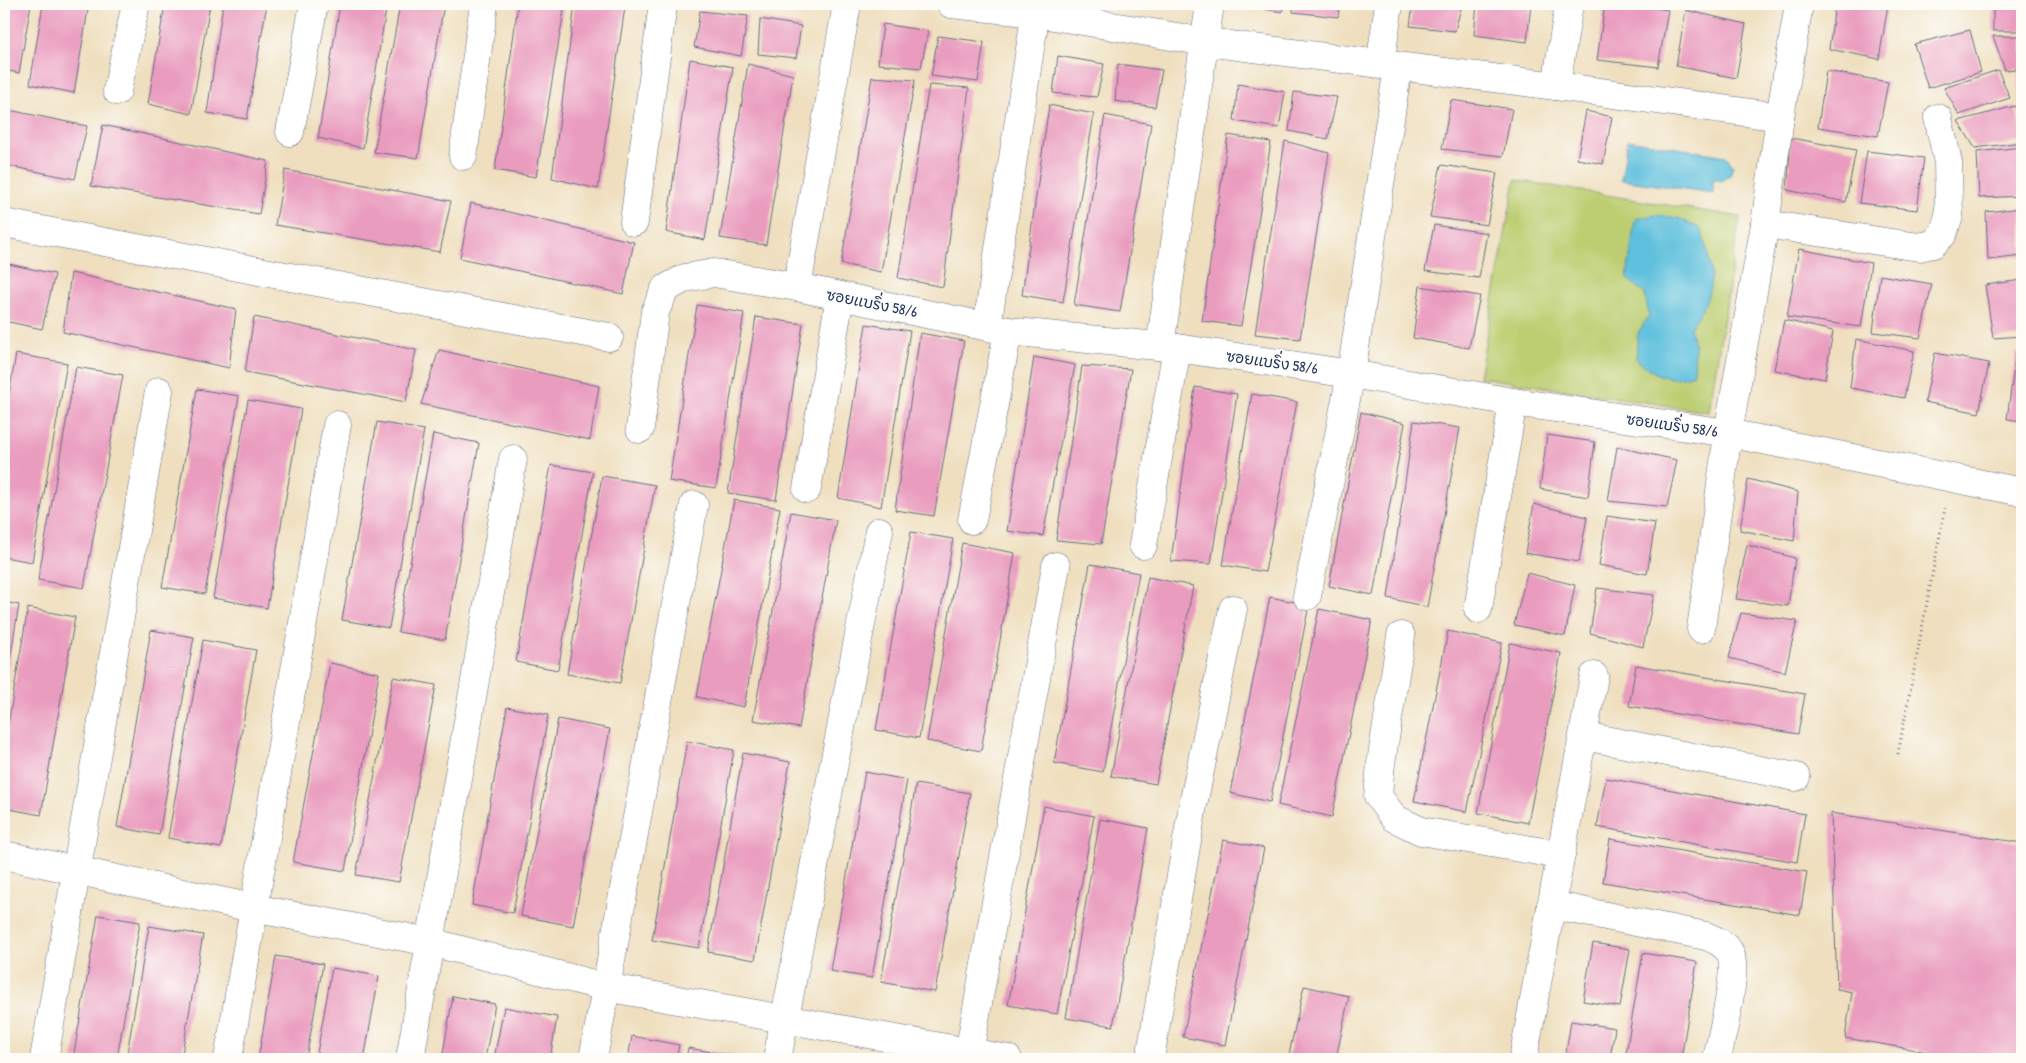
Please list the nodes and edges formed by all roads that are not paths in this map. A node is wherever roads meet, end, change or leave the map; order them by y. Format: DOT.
graph roads {
  1 [pos="136,4"];
  2 [pos="314,4"];
  3 [pos="484,4"];
  4 [pos="664,4"];
  5 [pos="847,4"];
  6 [pos="951,4"];
  7 [pos="1210,4"];
  8 [pos="1390,4"];
  9 [pos="1569,4"];
  10 [pos="1799,4"];
  11 [pos="1036,9"];
  12 [pos="1206,42"];
  13 [pos="1389,66"];
  14 [pos="1556,86"];
  15 [pos="117,91"];
  16 [pos="1780,117"];
  17 [pos="1938,118"];
  18 [pos="290,132"];
  19 [pos="463,156"];
  20 [pos="634,222"];
  21 [pos="4,223"];
  22 [pos="1765,224"];
  23 [pos="797,287"];
  24 [pos="840,297"];
  25 [pos="998,328"];
  26 [pos="609,337"];
  27 [pos="1168,347"];
  28 [pos="1350,374"];
  29 [pos="159,390"];
  30 [pos="1514,402"];
  31 [pos="337,425"];
  32 [pos="640,429"];
  33 [pos="1728,433"];
  34 [pos="513,459"];
  35 [pos="807,489"];
  36 [pos="2022,492"];
  37 [pos="694,504"];
  38 [pos="972,520"];
  39 [pos="879,531"];
  40 [pos="1143,545"];
  41 [pos="1056,566"];
  42 [pos="1307,596"];
  43 [pos="1233,609"];
  44 [pos="1478,609"];
  45 [pos="1701,629"];
  46 [pos="1401,636"];
  47 [pos="1594,676"];
  48 [pos="1584,736"];
  49 [pos="1796,777"];
  50 [pos="4,855"];
  51 [pos="1560,855"];
  52 [pos="76,870"];
  53 [pos="1551,905"];
  54 [pos="254,908"];
  55 [pos="430,942"];
  56 [pos="605,987"];
  57 [pos="784,1019"];
  58 [pos="969,1056"];
  59 [pos="44,1059"];
  60 [pos="228,1059"];
  61 [pos="410,1059"];
  62 [pos="593,1059"];
  63 [pos="777,1059"];
  64 [pos="1008,1059"];
  65 [pos="1150,1059"];
  66 [pos="1523,1059"];
  67 [pos="1717,1059"];
  1 -- 15 [label="street"];
  2 -- 18 [label="street"];
  3 -- 19 [label="street"];
  4 -- 20 [label="street"];
  5 -- 23 [label="street"];
  6 -- 11 [label="street"];
  7 -- 12 [label="street"];
  8 -- 13 [label="street"];
  9 -- 14 [label="street"];
  10 -- 16 [label="street"];
  11 -- 12 [label="street"];
  11 -- 25 [label="street"];
  12 -- 13 [label="street"];
  12 -- 27 [label="street"];
  13 -- 14 [label="street"];
  13 -- 28 [label="street"];
  14 -- 16 [label="street"];
  16 -- 22 [label="street"];
  17 -- 22 [label="street"];
  21 -- 26 [label="street"];
  22 -- 33 [label="street"];
  23 -- 24 [label="street, ซอยแบริ่ง 58/6"];
  23 -- 32 [label="street, ซอยแบริ่ง 58/6"];
  24 -- 25 [label="street, ซอยแบริ่ง 58/6"];
  24 -- 35 [label="street"];
  25 -- 27 [label="street, ซอยแบริ่ง 58/6"];
  25 -- 38 [label="street"];
  27 -- 28 [label="street, ซอยแบริ่ง 58/6"];
  27 -- 40 [label="street"];
  28 -- 30 [label="street, ซอยแบริ่ง 58/6"];
  28 -- 42 [label="street"];
  29 -- 52 [label="street"];
  30 -- 33 [label="street, ซอยแบริ่ง 58/6"];
  30 -- 44 [label="street"];
  31 -- 54 [label="street"];
  33 -- 36 [label="street, ซอยแบริ่ง 58/6"];
  33 -- 45 [label="street"];
  34 -- 55 [label="street"];
  37 -- 56 [label="street"];
  39 -- 57 [label="street"];
  41 -- 58 [label="street"];
  43 -- 65 [label="street"];
  46 -- 51 [label="street"];
  47 -- 48 [label="street"];
  48 -- 49 [label="street"];
  48 -- 51 [label="street"];
  50 -- 52 [label="street"];
  51 -- 53 [label="street"];
  52 -- 54 [label="street"];
  52 -- 59 [label="street"];
  53 -- 66 [label="street"];
  53 -- 67 [label="street"];
  54 -- 55 [label="street"];
  54 -- 60 [label="street"];
  55 -- 56 [label="street"];
  55 -- 61 [label="street"];
  56 -- 57 [label="street"];
  56 -- 62 [label="street"];
  57 -- 58 [label="street"];
  57 -- 63 [label="street"];
  58 -- 64 [label="street"];
}
